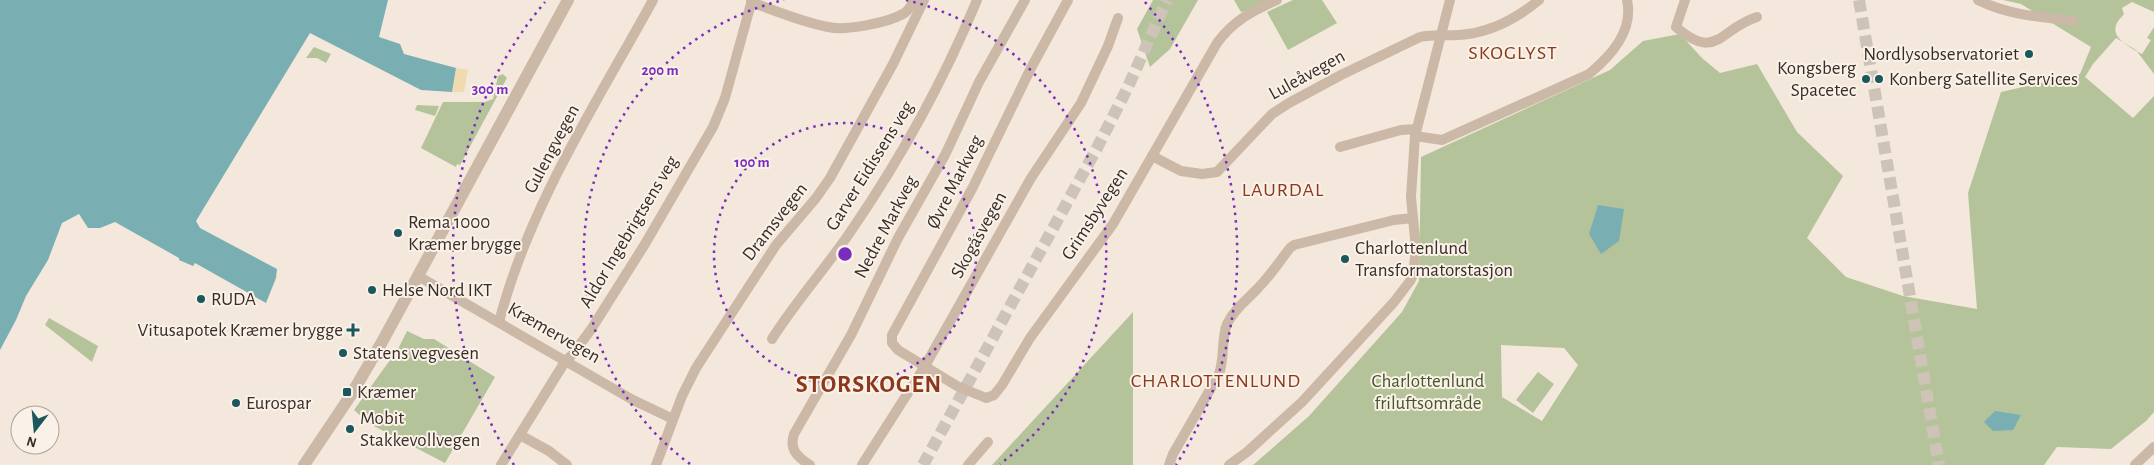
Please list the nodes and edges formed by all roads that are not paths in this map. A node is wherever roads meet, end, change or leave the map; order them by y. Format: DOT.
graph roads {
  1 [pos="568,0"];
  2 [pos="653,0"];
  3 [pos="916,0"];
  4 [pos="924,0"];
  5 [pos="977,0"];
  6 [pos="1025,0"];
  7 [pos="1068,0"];
  8 [pos="1277,0"];
  9 [pos="1450,0"];
  10 [pos="1539,0"];
  11 [pos="1627,0"];
  12 [pos="1685,0"];
  13 [pos="1978,0"];
  14 [pos="751,1"];
  15 [pos="1757,17"];
  16 [pos="1118,18"];
  17 [pos="2074,21"];
  18 [pos="1442,35"];
  19 [pos="1416,133"];
  20 [pos="1340,148"];
  21 [pos="1152,156"];
  22 [pos="1413,218"];
  23 [pos="418,276"];
  24 [pos="499,322"];
  25 [pos="772,338"];
  26 [pos="566,360"];
  27 [pos="925,366"];
  28 [pos="673,419"];
  29 [pos="520,435"];
  30 [pos="988,442"];
  31 [pos="2154,447"];
  32 [pos="304,465"];
  33 [pos="501,465"];
  34 [pos="567,465"];
  35 [pos="656,465"];
  36 [pos="810,465"];
  37 [pos="862,465"];
  38 [pos="968,465"];
  39 [pos="1169,465"];
  40 [pos="1229,465"];
  41 [pos="2135,465"];
  1 -- 23 [label="street"];
  2 -- 24 [label="street, Gulengvegen"];
  3 -- 14 [label="street"];
  4 -- 28 [label="street, Dramsvegen"];
  5 -- 25 [label="street, Garver Eidissens veg"];
  6 -- 36 [label="street, Nedre Markveg"];
  7 -- 27 [label="street, Øvre Markveg"];
  8 -- 21 [label="street, Grimsbyvegen"];
  9 -- 18 [label="street"];
  10 -- 18 [label="street, Luleåvegen"];
  11 -- 19 [label="street"];
  12 -- 15 [label="street"];
  13 -- 17 [label="street"];
  14 -- 26 [label="street, Aldor Ingebrigtsens veg"];
  16 -- 27 [label="street, Skogåsvegen"];
  18 -- 19 [label="street"];
  18 -- 21 [label="street, Luleåvegen"];
  19 -- 20 [label="street"];
  19 -- 22 [label="street"];
  21 -- 27 [label="street, Grimsbyvegen"];
  22 -- 39 [label="street"];
  22 -- 40 [label="street"];
  23 -- 24 [label="street, Kræmervegen"];
  23 -- 32 [label="street"];
  24 -- 26 [label="street, Kræmervegen"];
  26 -- 28 [label="street, Kræmervegen"];
  26 -- 29 [label="street, Aldor Ingebrigtsens veg"];
  27 -- 37 [label="street, Skogåsvegen"];
  28 -- 35 [label="street, Dramsvegen"];
  29 -- 33 [label="street, Aldor Ingebrigtsens veg"];
  29 -- 34 [label="street"];
  30 -- 38 [label="street"];
  31 -- 41 [label="street"];
}
